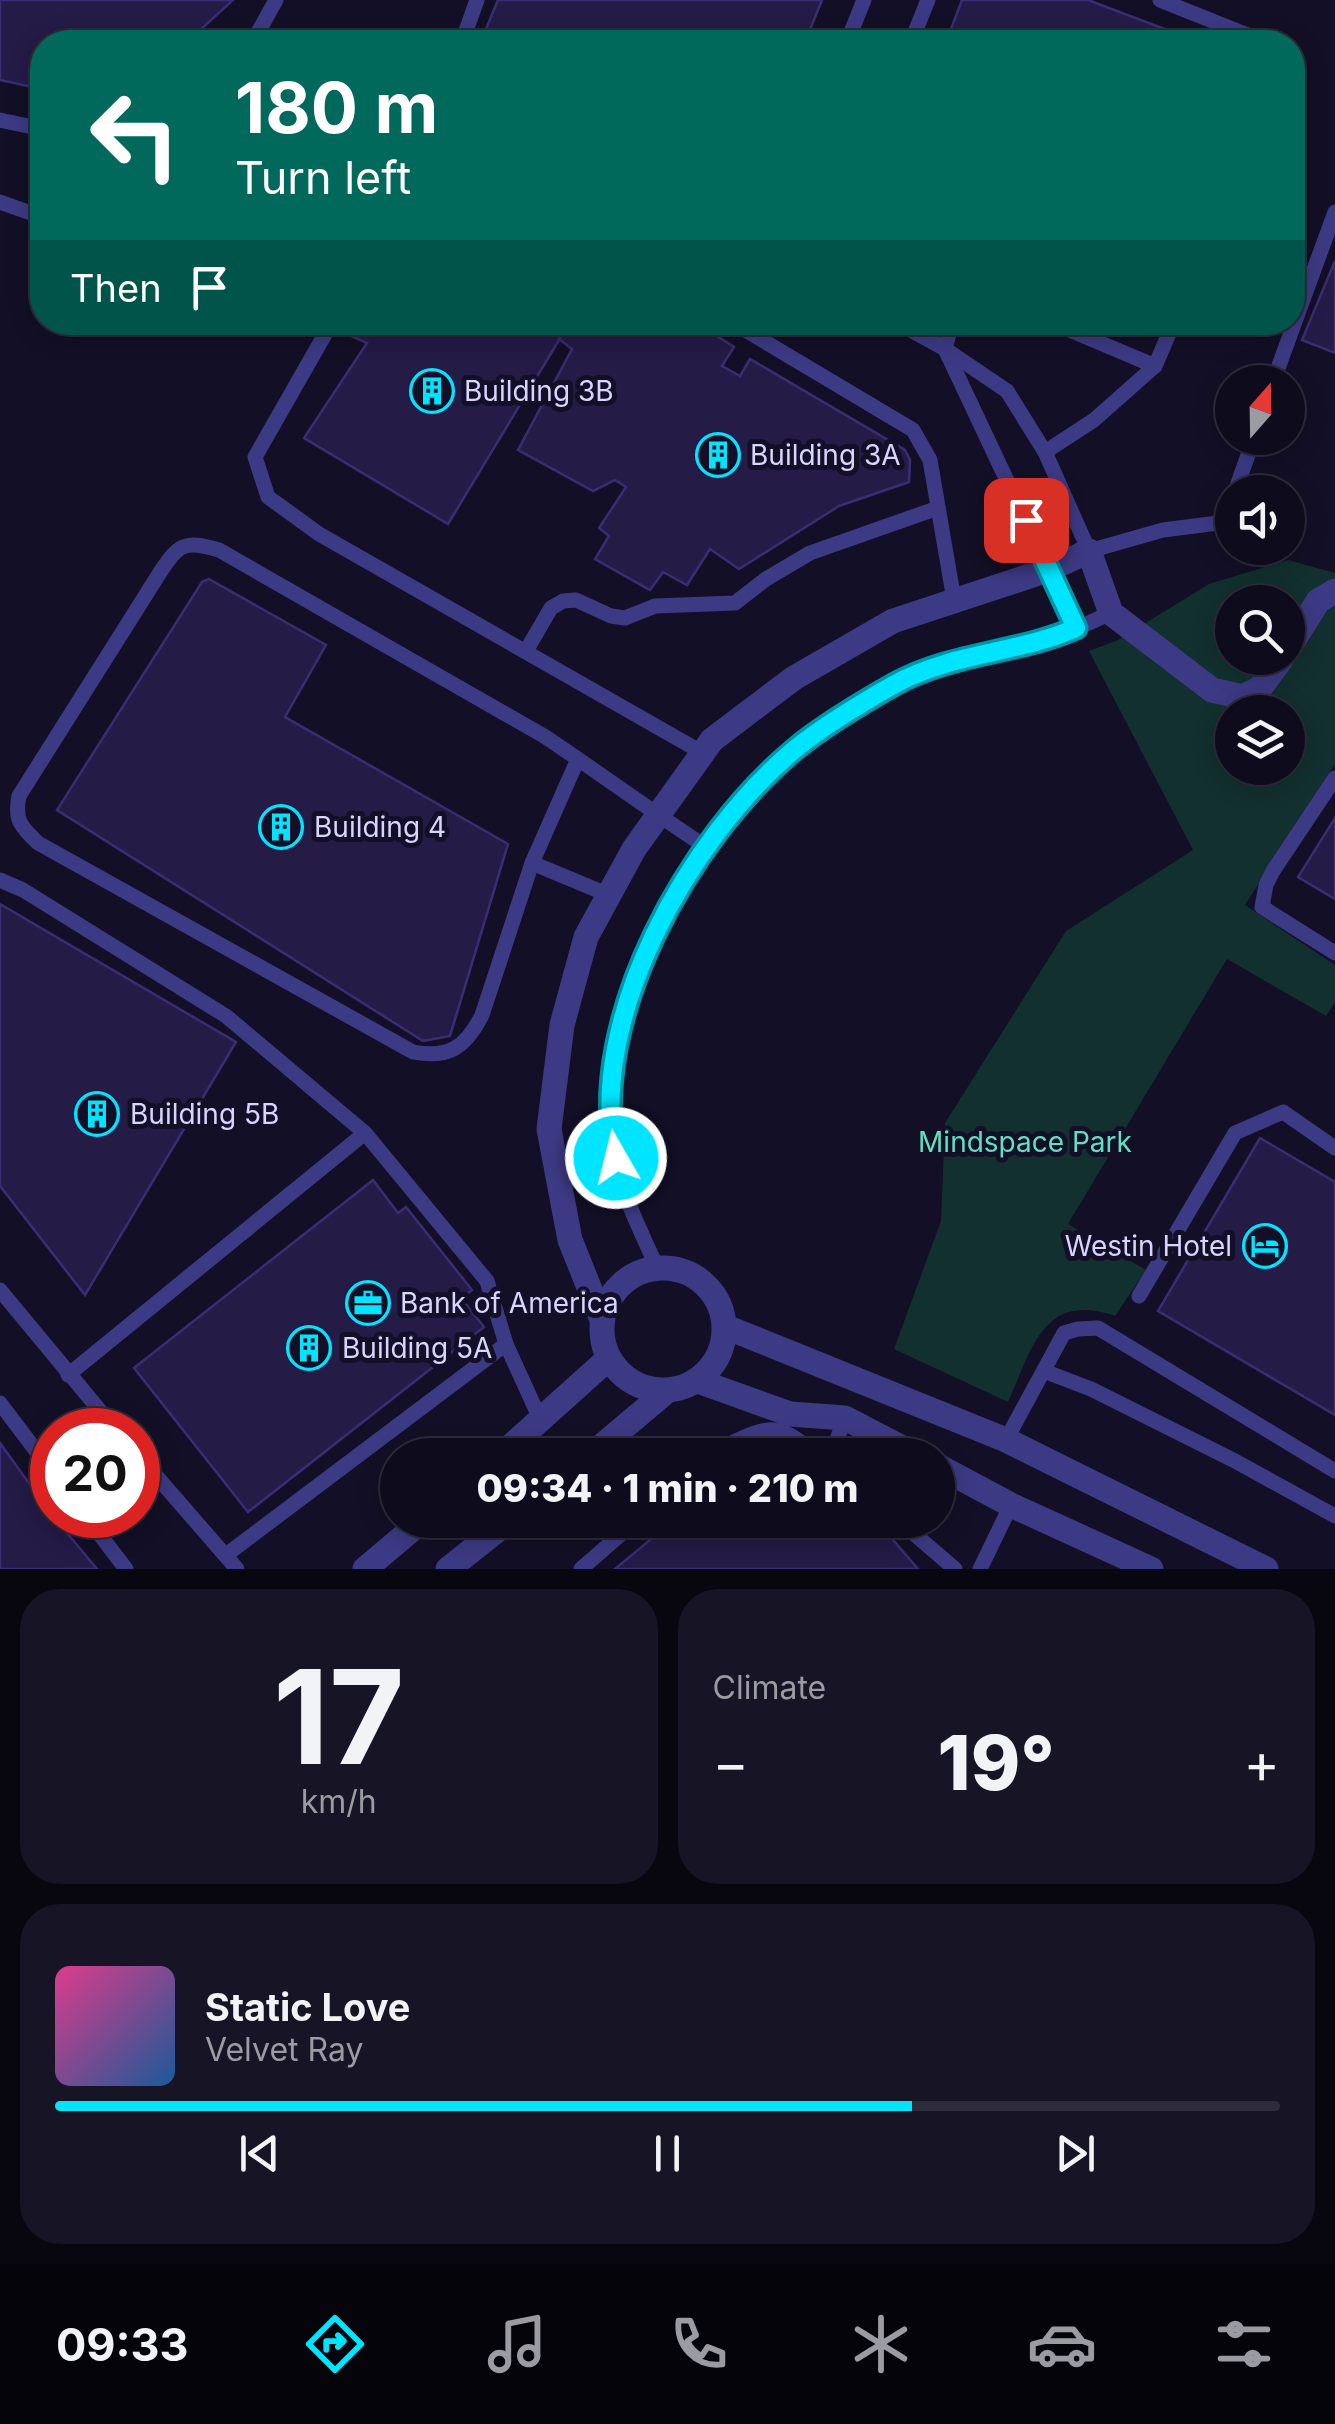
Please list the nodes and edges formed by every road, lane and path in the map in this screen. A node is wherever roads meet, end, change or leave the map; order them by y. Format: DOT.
graph roads {
  1 [pos="276,0"];
  2 [pos="478,0"];
  3 [pos="864,0"];
  4 [pos="928,0"];
  5 [pos="1160,0"];
  6 [pos="259,30"];
  7 [pos="467,30"];
  8 [pos="852,30"];
  9 [pos="916,30"];
  10 [pos="1235,30"];
  11 [pos="0,120"];
  12 [pos="30,126"];
  13 [pos="0,202"];
  14 [pos="1335,212"];
  15 [pos="30,213"];
  16 [pos="1305,294"];
  17 [pos="325,335"];
  18 [pos="754,335"];
  19 [pos="920,335"];
  20 [pos="949,335"];
  21 [pos="1081,335"];
  22 [pos="1168,335"];
  23 [pos="1290,335"];
  24 [pos="945,349"];
  25 [pos="1279,365"];
  26 [pos="1155,366"];
  27 [pos="1045,452"];
  28 [pos="938,508"];
  29 [pos="1215,522"];
  30 [pos="1088,551"];
  31 [pos="1048,570"];
  32 [pos="1335,591"];
  33 [pos="954,600"];
  34 [pos="1111,613"];
  35 [pos="1305,622"];
  36 [pos="1076,628"];
  37 [pos="526,651"];
  38 [pos="1270,675"];
  39 [pos="703,753"];
  40 [pos="578,759"];
  41 [pos="1335,778"];
  42 [pos="658,813"];
  43 [pos="706,847"];
  44 [pos="532,863"];
  45 [pos="0,880"];
  46 [pos="610,895"];
  47 [pos="1335,953"];
  48 [pos="365,1132"];
  49 [pos="1335,1148"];
  50 [pos="657,1267"];
  51 [pos="0,1290"];
  52 [pos="1140,1296"];
  53 [pos="601,1318"];
  54 [pos="726,1327"];
  55 [pos="506,1344"];
  56 [pos="608,1359"];
  57 [pos="1044,1370"];
  58 [pos="68,1375"];
  59 [pos="698,1381"];
  60 [pos="666,1391"];
  61 [pos="0,1403"];
  62 [pos="97,1408"];
  63 [pos="845,1418"];
  64 [pos="541,1421"];
  65 [pos="520,1438"];
  66 [pos="612,1438"];
  67 [pos="738,1438"];
  68 [pos="793,1438"];
  69 [pos="838,1438"];
  70 [pos="883,1438"];
  71 [pos="1006,1440"];
  72 [pos="30,1443"];
  73 [pos="1335,1471"];
  74 [pos="955,1475"];
  75 [pos="160,1479"];
  76 [pos="1012,1505"];
  77 [pos="1335,1516"];
  78 [pos="102,1538"];
  79 [pos="401,1538"];
  80 [pos="487,1538"];
  81 [pos="617,1538"];
  82 [pos="919,1538"];
  83 [pos="226,1555"];
  84 [pos="126,1569"];
  85 [pos="236,1569"];
  86 [pos="364,1569"];
  87 [pos="448,1569"];
  88 [pos="581,1569"];
  89 [pos="955,1569"];
  90 [pos="980,1569"];
  91 [pos="1151,1569"];
  92 [pos="1266,1569"];
  1 -- 6 [label="lane"];
  2 -- 7 [label="lane"];
  3 -- 8 [label="lane"];
  4 -- 9 [label="lane"];
  5 -- 10 [label="lane"];
  11 -- 12 [label="lane"];
  13 -- 15 [label="lane"];
  14 -- 16 [label="lane"];
  17 -- 37 [label="lane"];
  18 -- 28 [label="lane"];
  19 -- 24 [label="lane"];
  20 -- 24 [label="lane"];
  21 -- 26 [label="lane"];
  22 -- 26 [label="lane"];
  23 -- 25 [label="lane"];
  24 -- 27 [label="lane"];
  24 -- 31 [label="lane"];
  26 -- 27 [label="lane"];
  27 -- 30 [label="lane"];
  28 -- 33 [label="lane"];
  28 -- 37 [label="lane"];
  29 -- 30 [label="lane"];
  30 -- 31 [label="street"];
  30 -- 34 [label="street"];
  31 -- 33 [label="street"];
  31 -- 36 [label="lane"];
  32 -- 35 [label="street"];
  33 -- 39 [label="street"];
  34 -- 36 [label="lane"];
  34 -- 38 [label="street"];
  36 -- 43 [label="lane"];
  37 -- 39 [label="lane"];
  39 -- 42 [label="street"];
  40 -- 42 [label="lane"];
  40 -- 44 [label="lane"];
  40 -- 44 [label="lane"];
  41 -- 47 [label="lane"];
  42 -- 43 [label="lane"];
  42 -- 46 [label="street"];
  43 -- 50 [label="lane"];
  44 -- 46 [label="lane"];
  45 -- 48 [label="lane"];
  46 -- 53 [label="street"];
  48 -- 55 [label="lane"];
  48 -- 58 [label="lane"];
  49 -- 52 [label="lane"];
  50 -- 53 [label="street"];
  50 -- 54 [label="street"];
  51 -- 58 [label="lane"];
  53 -- 56 [label="street"];
  54 -- 59 [label="street"];
  54 -- 71 [label="street"];
  55 -- 64 [label="lane"];
  55 -- 83 [label="lane"];
  56 -- 60 [label="street"];
  56 -- 64 [label="street"];
  57 -- 71 [label="lane"];
  57 -- 73 [label="lane"];
  57 -- 77 [label="lane"];
  58 -- 62 [label="lane"];
  59 -- 60 [label="street"];
  59 -- 63 [label="street"];
  60 -- 66 [label="street"];
  61 -- 72 [label="lane"];
  63 -- 69 [label="lane"];
  63 -- 70 [label="street"];
  64 -- 65 [label="street"];
  67 -- 68 [label="lane"];
  71 -- 92 [label="street"];
  74 -- 76 [label="street"];
  75 -- 83 [label="lane"];
  76 -- 90 [label="lane"];
  76 -- 91 [label="street"];
  78 -- 84 [label="lane"];
  79 -- 86 [label="street"];
  80 -- 87 [label="street"];
  81 -- 88 [label="lane"];
  82 -- 89 [label="lane"];
  83 -- 85 [label="lane"];
}
